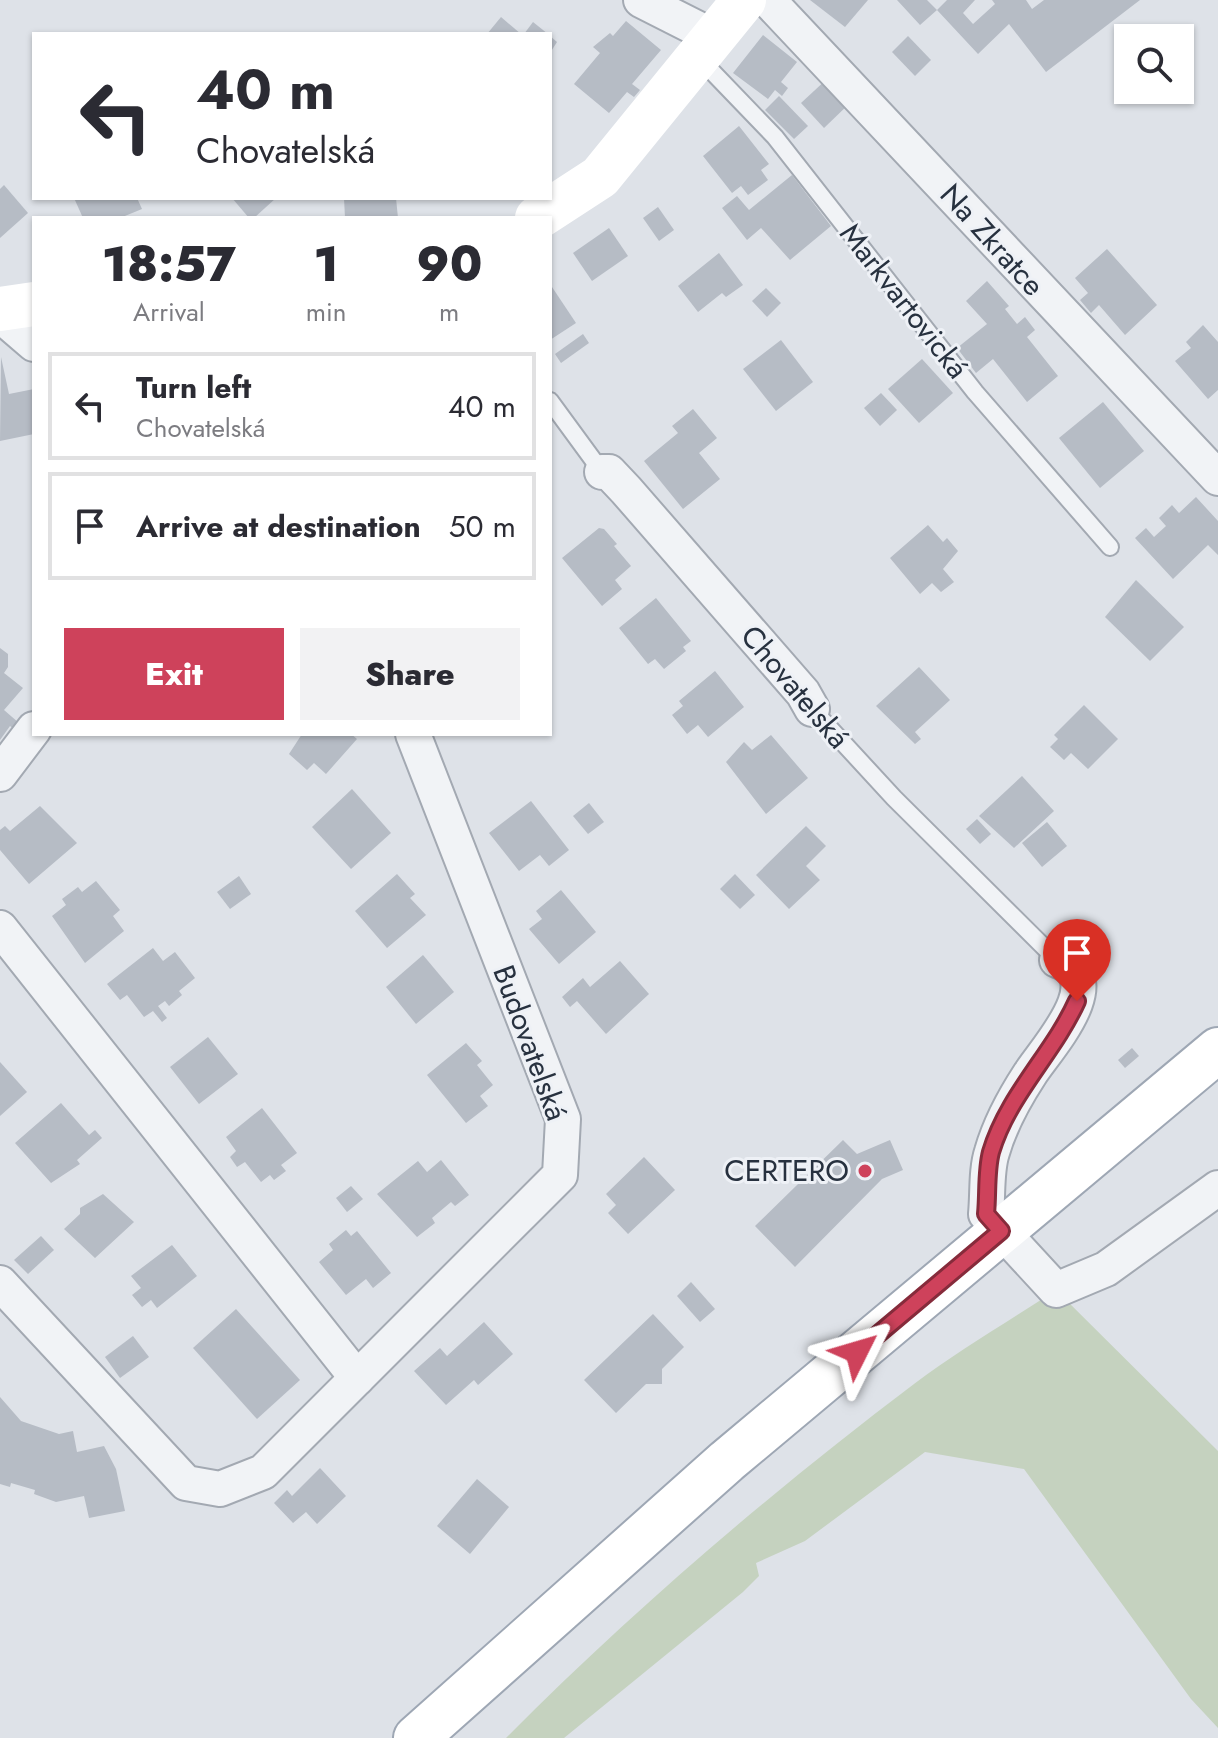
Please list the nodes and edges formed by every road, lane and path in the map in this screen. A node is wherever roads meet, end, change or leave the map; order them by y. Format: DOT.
graph roads {
  1 [pos="641,0"];
  2 [pos="744,0"];
  3 [pos="768,0"];
  4 [pos="706,47"];
  5 [pos="540,216"];
  6 [pos="32,304"];
  7 [pos="0,312"];
  8 [pos="32,342"];
  9 [pos="552,404"];
  10 [pos="1218,478"];
  11 [pos="614,481"];
  12 [pos="1110,547"];
  13 [pos="812,709"];
  14 [pos="32,732"];
  15 [pos="414,736"];
  16 [pos="0,774"];
  17 [pos="0,928"];
  18 [pos="1057,960"];
  19 [pos="1218,1050"];
  20 [pos="1218,1188"];
  21 [pos="1001,1231"];
  22 [pos="0,1283"];
  23 [pos="357,1378"];
  24 [pos="416,1738"];
  1 -- 4 [label="street"];
  2 -- 4 [label="main road"];
  3 -- 10 [label="street, Na Zkratce"];
  4 -- 5 [label="main road"];
  4 -- 12 [label="lane, Markvartovická"];
  6 -- 7 [label="main road"];
  7 -- 8 [label="street"];
  9 -- 11 [label="lane, Chovatelská"];
  11 -- 13 [label="street, Chovatelská"];
  13 -- 18 [label="lane, Chovatelská"];
  14 -- 16 [label="street"];
  15 -- 23 [label="street, Budovatelská"];
  17 -- 23 [label="street"];
  18 -- 21 [label="street"];
  19 -- 21 [label="main road"];
  20 -- 21 [label="street"];
  21 -- 24 [label="main road"];
  22 -- 23 [label="street, Budovatelská"];
}
